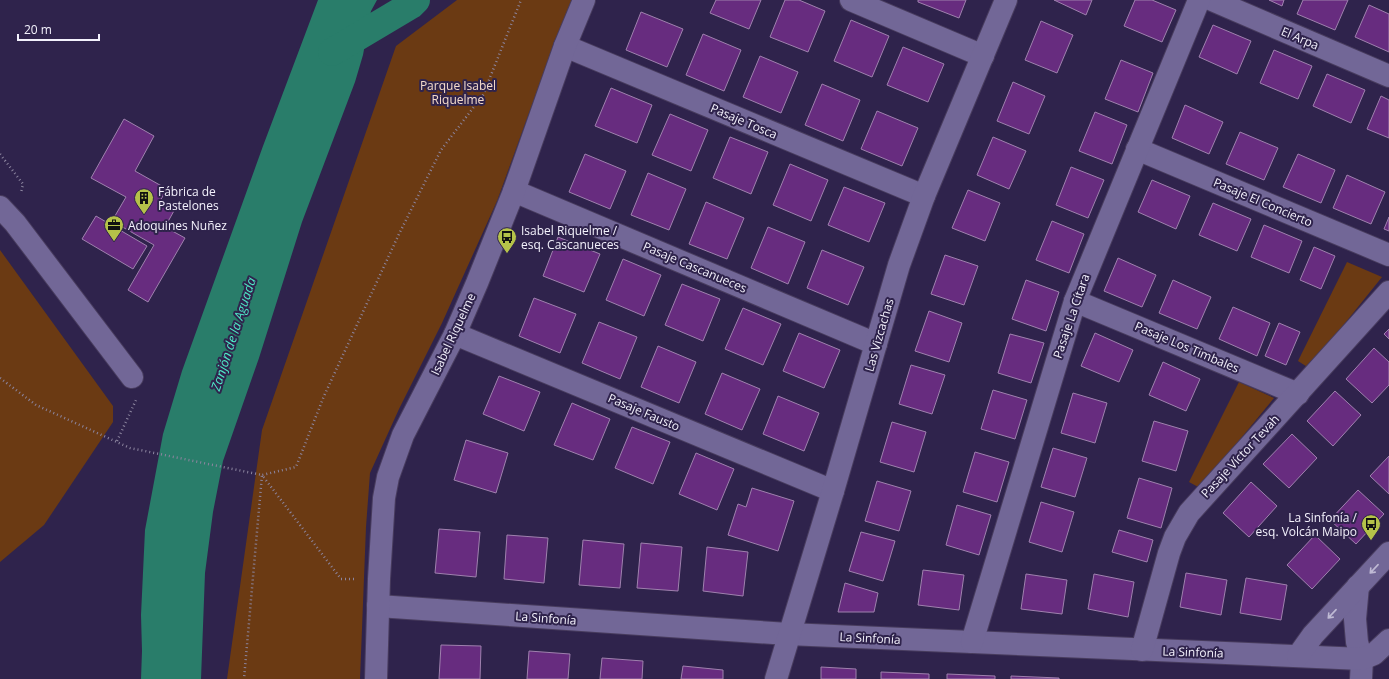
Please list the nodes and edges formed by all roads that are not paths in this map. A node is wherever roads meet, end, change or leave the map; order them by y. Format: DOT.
graph roads {
  1 [pos="584,0"];
  2 [pos="851,0"];
  3 [pos="1006,0"];
  4 [pos="1199,0"];
  5 [pos="1212,0"];
  6 [pos="565,46"];
  7 [pos="983,56"];
  8 [pos="1389,76"];
  9 [pos="1137,148"];
  10 [pos="514,191"];
  11 [pos="924,196"];
  12 [pos="0,207"];
  13 [pos="1389,255"];
  14 [pos="1389,292"];
  15 [pos="1076,301"];
  16 [pos="455,334"];
  17 [pos="876,344"];
  18 [pos="132,377"];
  19 [pos="1298,394"];
  20 [pos="834,491"];
  21 [pos="1389,553"];
  22 [pos="1358,586"];
  23 [pos="378,606"];
  24 [pos="788,634"];
  25 [pos="1389,640"];
  26 [pos="972,642"];
  27 [pos="1142,650"];
  28 [pos="1298,656"];
  29 [pos="1362,669"];
  30 [pos="376,679"];
  31 [pos="776,679"];
  1 -- 6 [label="street, Isabel Riquelme"];
  2 -- 7 [label="street"];
  3 -- 7 [label="street, Las Vizcachas"];
  4 -- 9 [label="street, Pasaje La Cítara"];
  5 -- 8 [label="street, El Arpa"];
  6 -- 10 [label="street, Isabel Riquelme"];
  6 -- 11 [label="street, Pasaje Tosca"];
  7 -- 11 [label="street, Las Vizcachas"];
  9 -- 13 [label="street, Pasaje El Concierto"];
  9 -- 15 [label="street, Pasaje La Cítara"];
  10 -- 16 [label="street, Isabel Riquelme"];
  10 -- 17 [label="street, Pasaje Cascanueces"];
  11 -- 17 [label="street, Las Vizcachas"];
  12 -- 18 [label="street"];
  14 -- 19 [label="street, Pasaje Víctor Tevah"];
  15 -- 19 [label="street, Pasaje Los Timbales"];
  15 -- 26 [label="street, Pasaje La Cítara"];
  16 -- 20 [label="street, Pasaje Fausto"];
  16 -- 23 [label="street, Isabel Riquelme"];
  17 -- 20 [label="street, Las Vizcachas"];
  19 -- 27 [label="street, Pasaje Víctor Tevah"];
  20 -- 24 [label="street, Las Vizcachas"];
  21 -- 22 [label="street, one-way"];
  22 -- 28 [label="street, one-way"];
  22 -- 29 [label="street"];
  23 -- 24 [label="street, La Sinfonía"];
  23 -- 30 [label="street, Isabel Riquelme"];
  24 -- 26 [label="street, La Sinfonía"];
  24 -- 31 [label="street, Las Vizcachas"];
  25 -- 29 [label="street"];
  26 -- 27 [label="street, La Sinfonía"];
  27 -- 28 [label="street, La Sinfonía"];
  28 -- 29 [label="street, La Sinfonía"];
}
